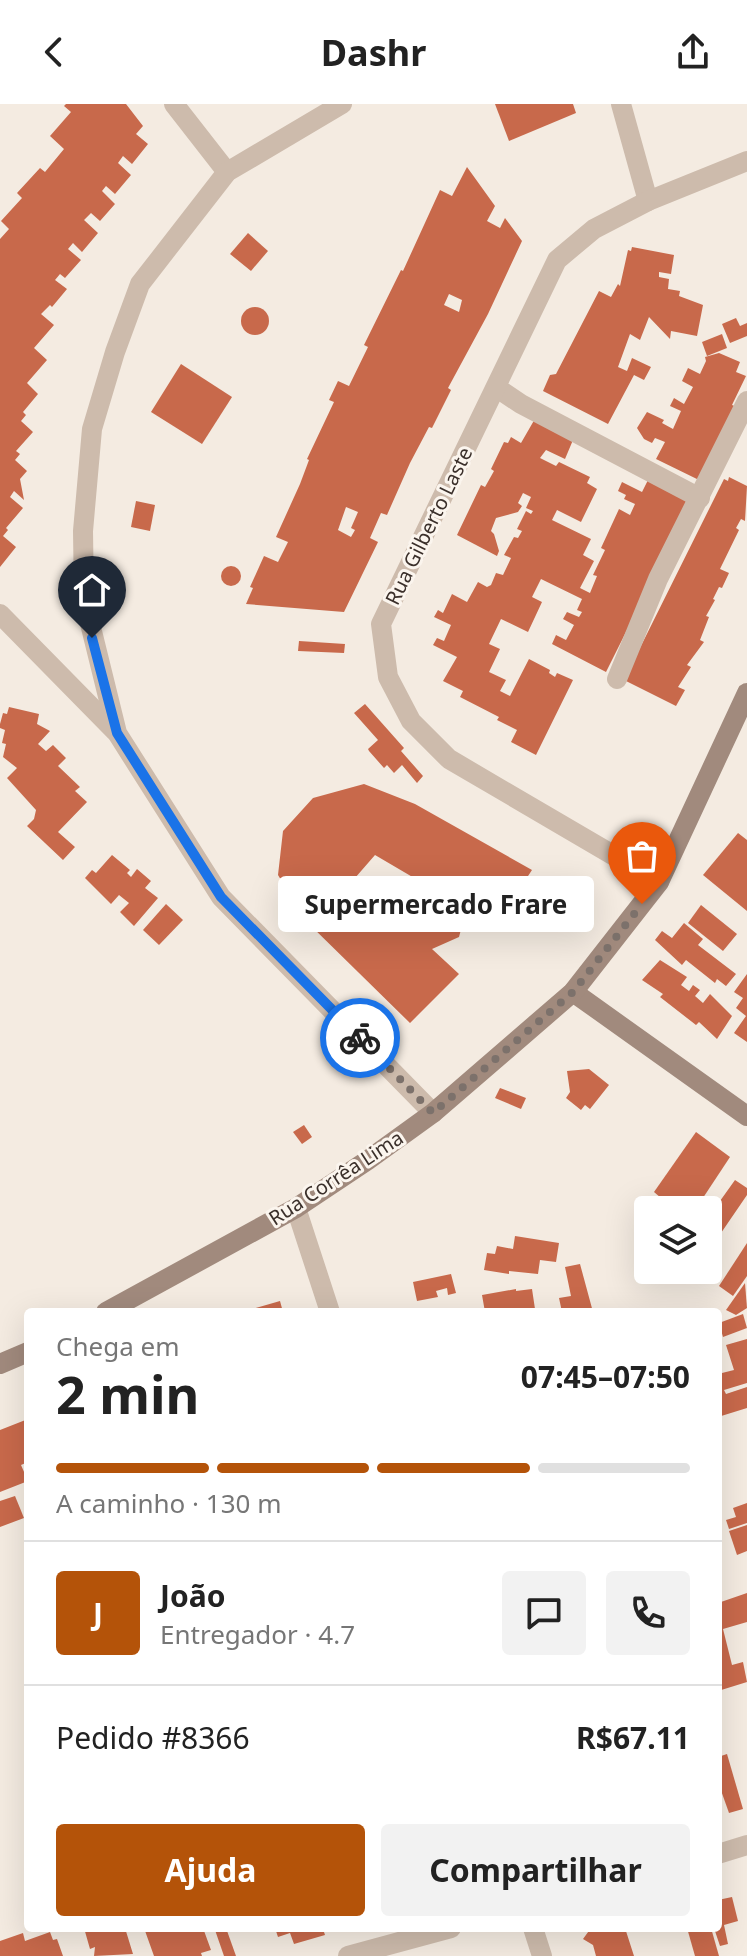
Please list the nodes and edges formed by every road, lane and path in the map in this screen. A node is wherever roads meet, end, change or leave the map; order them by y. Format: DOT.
graph roads {
  1 [pos="174,104"];
  2 [pos="342,104"];
  3 [pos="621,104"];
  4 [pos="747,161"];
  5 [pos="227,172"];
  6 [pos="648,201"];
  7 [pos="497,388"];
  8 [pos="747,401"];
  9 [pos="700,498"];
  10 [pos="0,614"];
  11 [pos="617,679"];
  12 [pos="747,693"];
  13 [pos="117,733"];
  14 [pos="659,882"];
  15 [pos="573,992"];
  16 [pos="433,1113"];
  17 [pos="747,1116"];
  18 [pos="296,1208"];
  19 [pos="113,1308"];
  20 [pos="329,1308"];
  21 [pos="24,1354"];
  22 [pos="0,1364"];
  23 [pos="747,1845"];
  24 [pos="722,1853"];
  25 [pos="436,1932"];
  26 [pos="534,1932"];
  27 [pos="348,1956"];
  28 [pos="542,1956"];
  1 -- 5 [label="street"];
  2 -- 5 [label="street"];
  3 -- 6 [label="street"];
  4 -- 6 [label="street, Rua Gilberto Laste"];
  5 -- 13 [label="street"];
  6 -- 7 [label="street, Rua Gilberto Laste"];
  7 -- 9 [label="street"];
  7 -- 14 [label="street, Rua Gilberto Laste"];
  8 -- 9 [label="street"];
  9 -- 11 [label="street"];
  10 -- 13 [label="street"];
  12 -- 14 [label="street, Rua Corrêa Lima"];
  13 -- 16 [label="street"];
  14 -- 15 [label="street, Rua Corrêa Lima"];
  15 -- 16 [label="street, Rua Corrêa Lima"];
  15 -- 17 [label="street"];
  16 -- 18 [label="street, Rua Corrêa Lima"];
  18 -- 19 [label="street, Rua Corrêa Lima"];
  18 -- 20 [label="street"];
  21 -- 22 [label="street"];
  23 -- 24 [label="street"];
  25 -- 27 [label="street"];
  26 -- 28 [label="street"];
}
